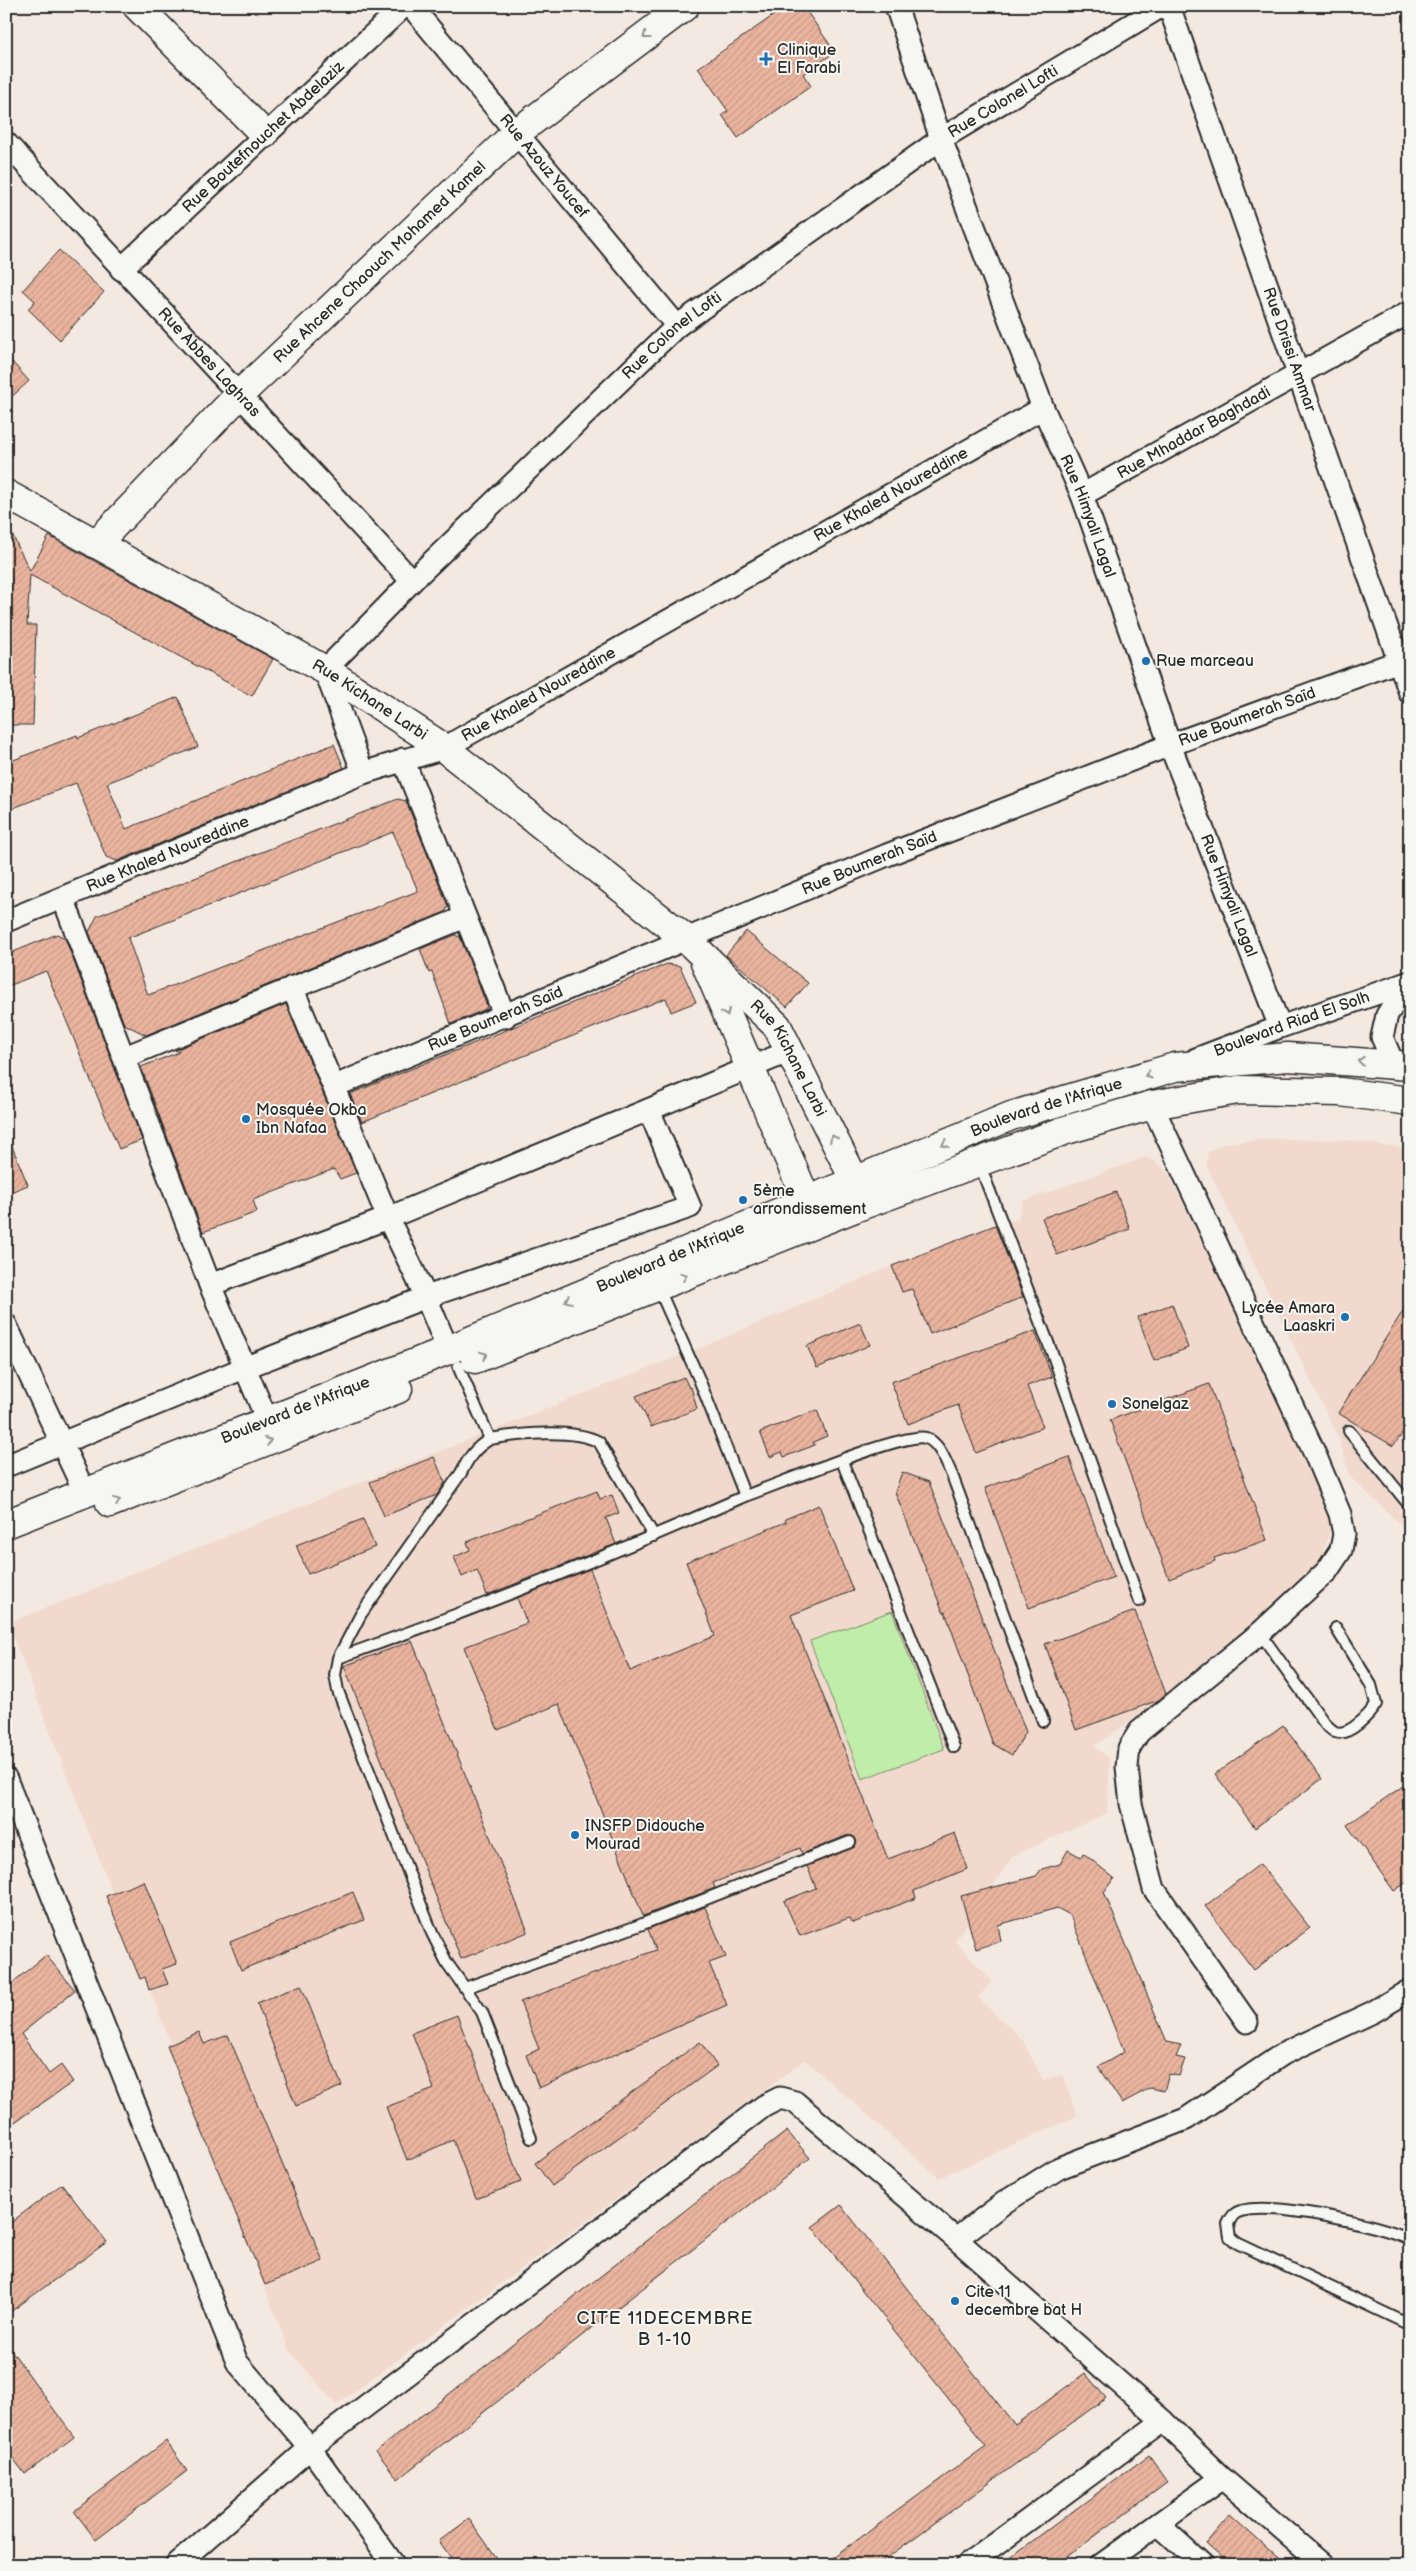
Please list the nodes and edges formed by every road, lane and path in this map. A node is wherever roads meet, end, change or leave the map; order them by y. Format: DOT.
graph roads {
  1 [pos="137,6"];
  2 [pos="404,6"];
  3 [pos="411,6"];
  4 [pos="685,6"];
  5 [pos="896,6"];
  6 [pos="1162,6"];
  7 [pos="1169,6"];
  8 [pos="264,134"];
  9 [pos="515,134"];
  10 [pos="941,139"];
  11 [pos="6,143"];
  12 [pos="122,269"];
  13 [pos="1410,312"];
  14 [pos="677,326"];
  15 [pos="1297,376"];
  16 [pos="239,395"];
  17 [pos="1042,408"];
  18 [pos="1082,495"];
  19 [pos="7,497"];
  20 [pos="96,544"];
  21 [pos="412,581"];
  22 [pos="1404,659"];
  23 [pos="325,670"];
  24 [pos="1410,693"];
  25 [pos="1170,745"];
  26 [pos="444,748"];
  27 [pos="403,759"];
  28 [pos="363,773"];
  29 [pos="63,898"];
  30 [pos="465,916"];
  31 [pos="6,920"];
  32 [pos="693,945"];
  33 [pos="1408,982"];
  34 [pos="292,987"];
  35 [pos="505,1017"];
  36 [pos="1280,1027"];
  37 [pos="790,1050"];
  38 [pos="125,1057"];
  39 [pos="1401,1064"];
  40 [pos="750,1067"];
  41 [pos="1175,1068"];
  42 [pos="335,1086"];
  43 [pos="1410,1101"];
  44 [pos="1152,1106"];
  45 [pos="649,1110"];
  46 [pos="979,1162"];
  47 [pos="855,1181"];
  48 [pos="807,1201"];
  49 [pos="388,1218"];
  50 [pos="210,1285"];
  51 [pos="658,1286"];
  52 [pos="426,1297"];
  53 [pos="6,1325"];
  54 [pos="453,1358"];
  55 [pos="244,1368"];
  56 [pos="267,1420"];
  57 [pos="1349,1431"];
  58 [pos="490,1439"];
  59 [pos="62,1442"];
  60 [pos="842,1461"];
  61 [pos="6,1466"];
  62 [pos="85,1493"];
  63 [pos="745,1496"];
  64 [pos="1410,1506"];
  65 [pos="6,1524"];
  66 [pos="654,1536"];
  67 [pos="6,1544"];
  68 [pos="1139,1601"];
  69 [pos="1336,1628"];
  70 [pos="1260,1633"];
  71 [pos="338,1658"];
  72 [pos="1043,1721"];
  73 [pos="954,1747"];
  74 [pos="8,1792"];
  75 [pos="850,1842"];
  76 [pos="465,1988"];
  77 [pos="1410,1990"];
  78 [pos="1247,2022"];
  79 [pos="532,2138"];
  80 [pos="956,2239"];
  81 [pos="1410,2239"];
  82 [pos="1410,2325"];
  83 [pos="1163,2420"];
  84 [pos="310,2448"];
  85 [pos="1222,2478"];
  86 [pos="1158,2524"];
  87 [pos="176,2565"];
  88 [pos="394,2565"];
  89 [pos="967,2565"];
  90 [pos="1101,2565"];
  91 [pos="1203,2565"];
  92 [pos="1323,2565"];
  1 -- 8 [label="main road"];
  2 -- 8 [label="street, Rue Boutefnouchet Abdelaziz"];
  3 -- 9 [label="street, Rue Azouz Youcef"];
  4 -- 9 [label="main road, Rue Ahcene Chaouch Mohamed Kamel, one-way"];
  5 -- 10 [label="street, Rue Himyali Lagal"];
  6 -- 10 [label="street, Rue Colonel Lofti"];
  7 -- 15 [label="street, Rue Drissi Ammar"];
  8 -- 12 [label="street, Rue Boutefnouchet Abdelaziz"];
  9 -- 14 [label="street, Rue Azouz Youcef"];
  9 -- 16 [label="main road, Rue Ahcene Chaouch Mohamed Kamel"];
  10 -- 14 [label="street, Rue Colonel Lofti"];
  10 -- 17 [label="street, Rue Himyali Lagal"];
  11 -- 12 [label="street, Rue Abbes Laghras"];
  12 -- 16 [label="street, Rue Abbes Laghras"];
  13 -- 15 [label="street, Rue Mhaddar Baghdadi"];
  14 -- 21 [label="street, Rue Colonel Lofti"];
  15 -- 18 [label="street, Rue Mhaddar Baghdadi"];
  15 -- 22 [label="street, Rue Drissi Ammar"];
  16 -- 20 [label="main road, Rue Ahcene Chaouch Mohamed Kamel"];
  16 -- 21 [label="street, Rue Abbes Laghras"];
  17 -- 18 [label="street, Rue Himyali Lagal"];
  17 -- 26 [label="street, Rue Khaled Noureddine"];
  18 -- 25 [label="street, Rue Himyali Lagal"];
  19 -- 20 [label="main road, Rue Kichane Larbi"];
  20 -- 23 [label="main road, Rue Kichane Larbi"];
  21 -- 23 [label="street, Rue Colonel Lofti"];
  22 -- 24 [label="street, Rue Drissi Ammar"];
  22 -- 25 [label="street, Rue Boumerah Saïd"];
  23 -- 26 [label="main road, Rue Kichane Larbi"];
  23 -- 28 [label="street"];
  25 -- 32 [label="street, Rue Boumerah Saïd"];
  25 -- 36 [label="street, Rue Himyali Lagal"];
  26 -- 27 [label="street, Rue Khaled Noureddine"];
  26 -- 32 [label="main road, Rue Kichane Larbi"];
  27 -- 28 [label="street, Rue Khaled Noureddine"];
  27 -- 30 [label="street"];
  28 -- 29 [label="street, Rue Khaled Noureddine"];
  29 -- 31 [label="street, Rue Khaled Noureddine"];
  29 -- 38 [label="street"];
  30 -- 34 [label="street"];
  30 -- 35 [label="street"];
  32 -- 35 [label="street, Rue Boumerah Saïd"];
  32 -- 37 [label="main road, Rue Kichane Larbi"];
  32 -- 40 [label="main road, Rue Kichane Larbi, one-way"];
  33 -- 36 [label="street, Boulevard Riad El Solh"];
  33 -- 39 [label="street"];
  34 -- 38 [label="street"];
  34 -- 42 [label="street"];
  35 -- 42 [label="street, Rue Boumerah Saïd"];
  36 -- 41 [label="street, Boulevard Riad El Solh"];
  37 -- 40 [label="street"];
  47 -- 37 [label="main road, Rue Kichane Larbi, one-way"];
  38 -- 50 [label="street"];
  39 -- 41 [label="main road, Boulevard de l'Afrique, one-way"];
  40 -- 45 [label="street"];
  40 -- 48 [label="main road, Rue Kichane Larbi"];
  41 -- 47 [label="main road, Boulevard de l'Afrique, one-way"];
  42 -- 49 [label="street"];
  43 -- 44 [label="main road, Boulevard de l'Afrique"];
  44 -- 46 [label="main road, Boulevard de l'Afrique"];
  44 -- 70 [label="street"];
  45 -- 49 [label="street"];
  45 -- 52 [label="street"];
  51 -- 46 [label="main road, Boulevard de l'Afrique, one-way"];
  46 -- 68 [label="lane"];
  47 -- 48 [label="main road, Boulevard de l'Afrique"];
  48 -- 54 [label="main road, Boulevard de l'Afrique, one-way"];
  49 -- 50 [label="street"];
  49 -- 52 [label="street"];
  50 -- 55 [label="street"];
  54 -- 51 [label="main road, Boulevard de l'Afrique, one-way"];
  51 -- 63 [label="lane"];
  52 -- 54 [label="street"];
  52 -- 55 [label="street"];
  53 -- 59 [label="street"];
  54 -- 56 [label="main road, Boulevard de l'Afrique"];
  54 -- 58 [label="lane"];
  67 -- 54 [label="main road, Boulevard de l'Afrique, one-way"];
  55 -- 56 [label="street"];
  55 -- 59 [label="street"];
  56 -- 62 [label="main road, Boulevard de l'Afrique"];
  57 -- 64 [label="lane"];
  58 -- 66 [label="lane"];
  58 -- 71 [label="lane"];
  59 -- 61 [label="street"];
  59 -- 62 [label="street"];
  60 -- 63 [label="lane"];
  60 -- 72 [label="lane"];
  60 -- 73 [label="lane"];
  62 -- 65 [label="main road, Boulevard de l'Afrique"];
  63 -- 66 [label="lane"];
  66 -- 71 [label="lane"];
  69 -- 70 [label="lane"];
  70 -- 78 [label="street"];
  71 -- 76 [label="lane"];
  74 -- 84 [label="street"];
  75 -- 76 [label="lane"];
  76 -- 79 [label="lane"];
  77 -- 80 [label="street"];
  80 -- 83 [label="street"];
  80 -- 84 [label="street"];
  81 -- 82 [label="lane"];
  83 -- 85 [label="street"];
  83 -- 89 [label="street"];
  84 -- 87 [label="street"];
  84 -- 88 [label="street"];
  85 -- 86 [label="street"];
  85 -- 92 [label="street"];
  86 -- 90 [label="street"];
  86 -- 91 [label="street"];
}
